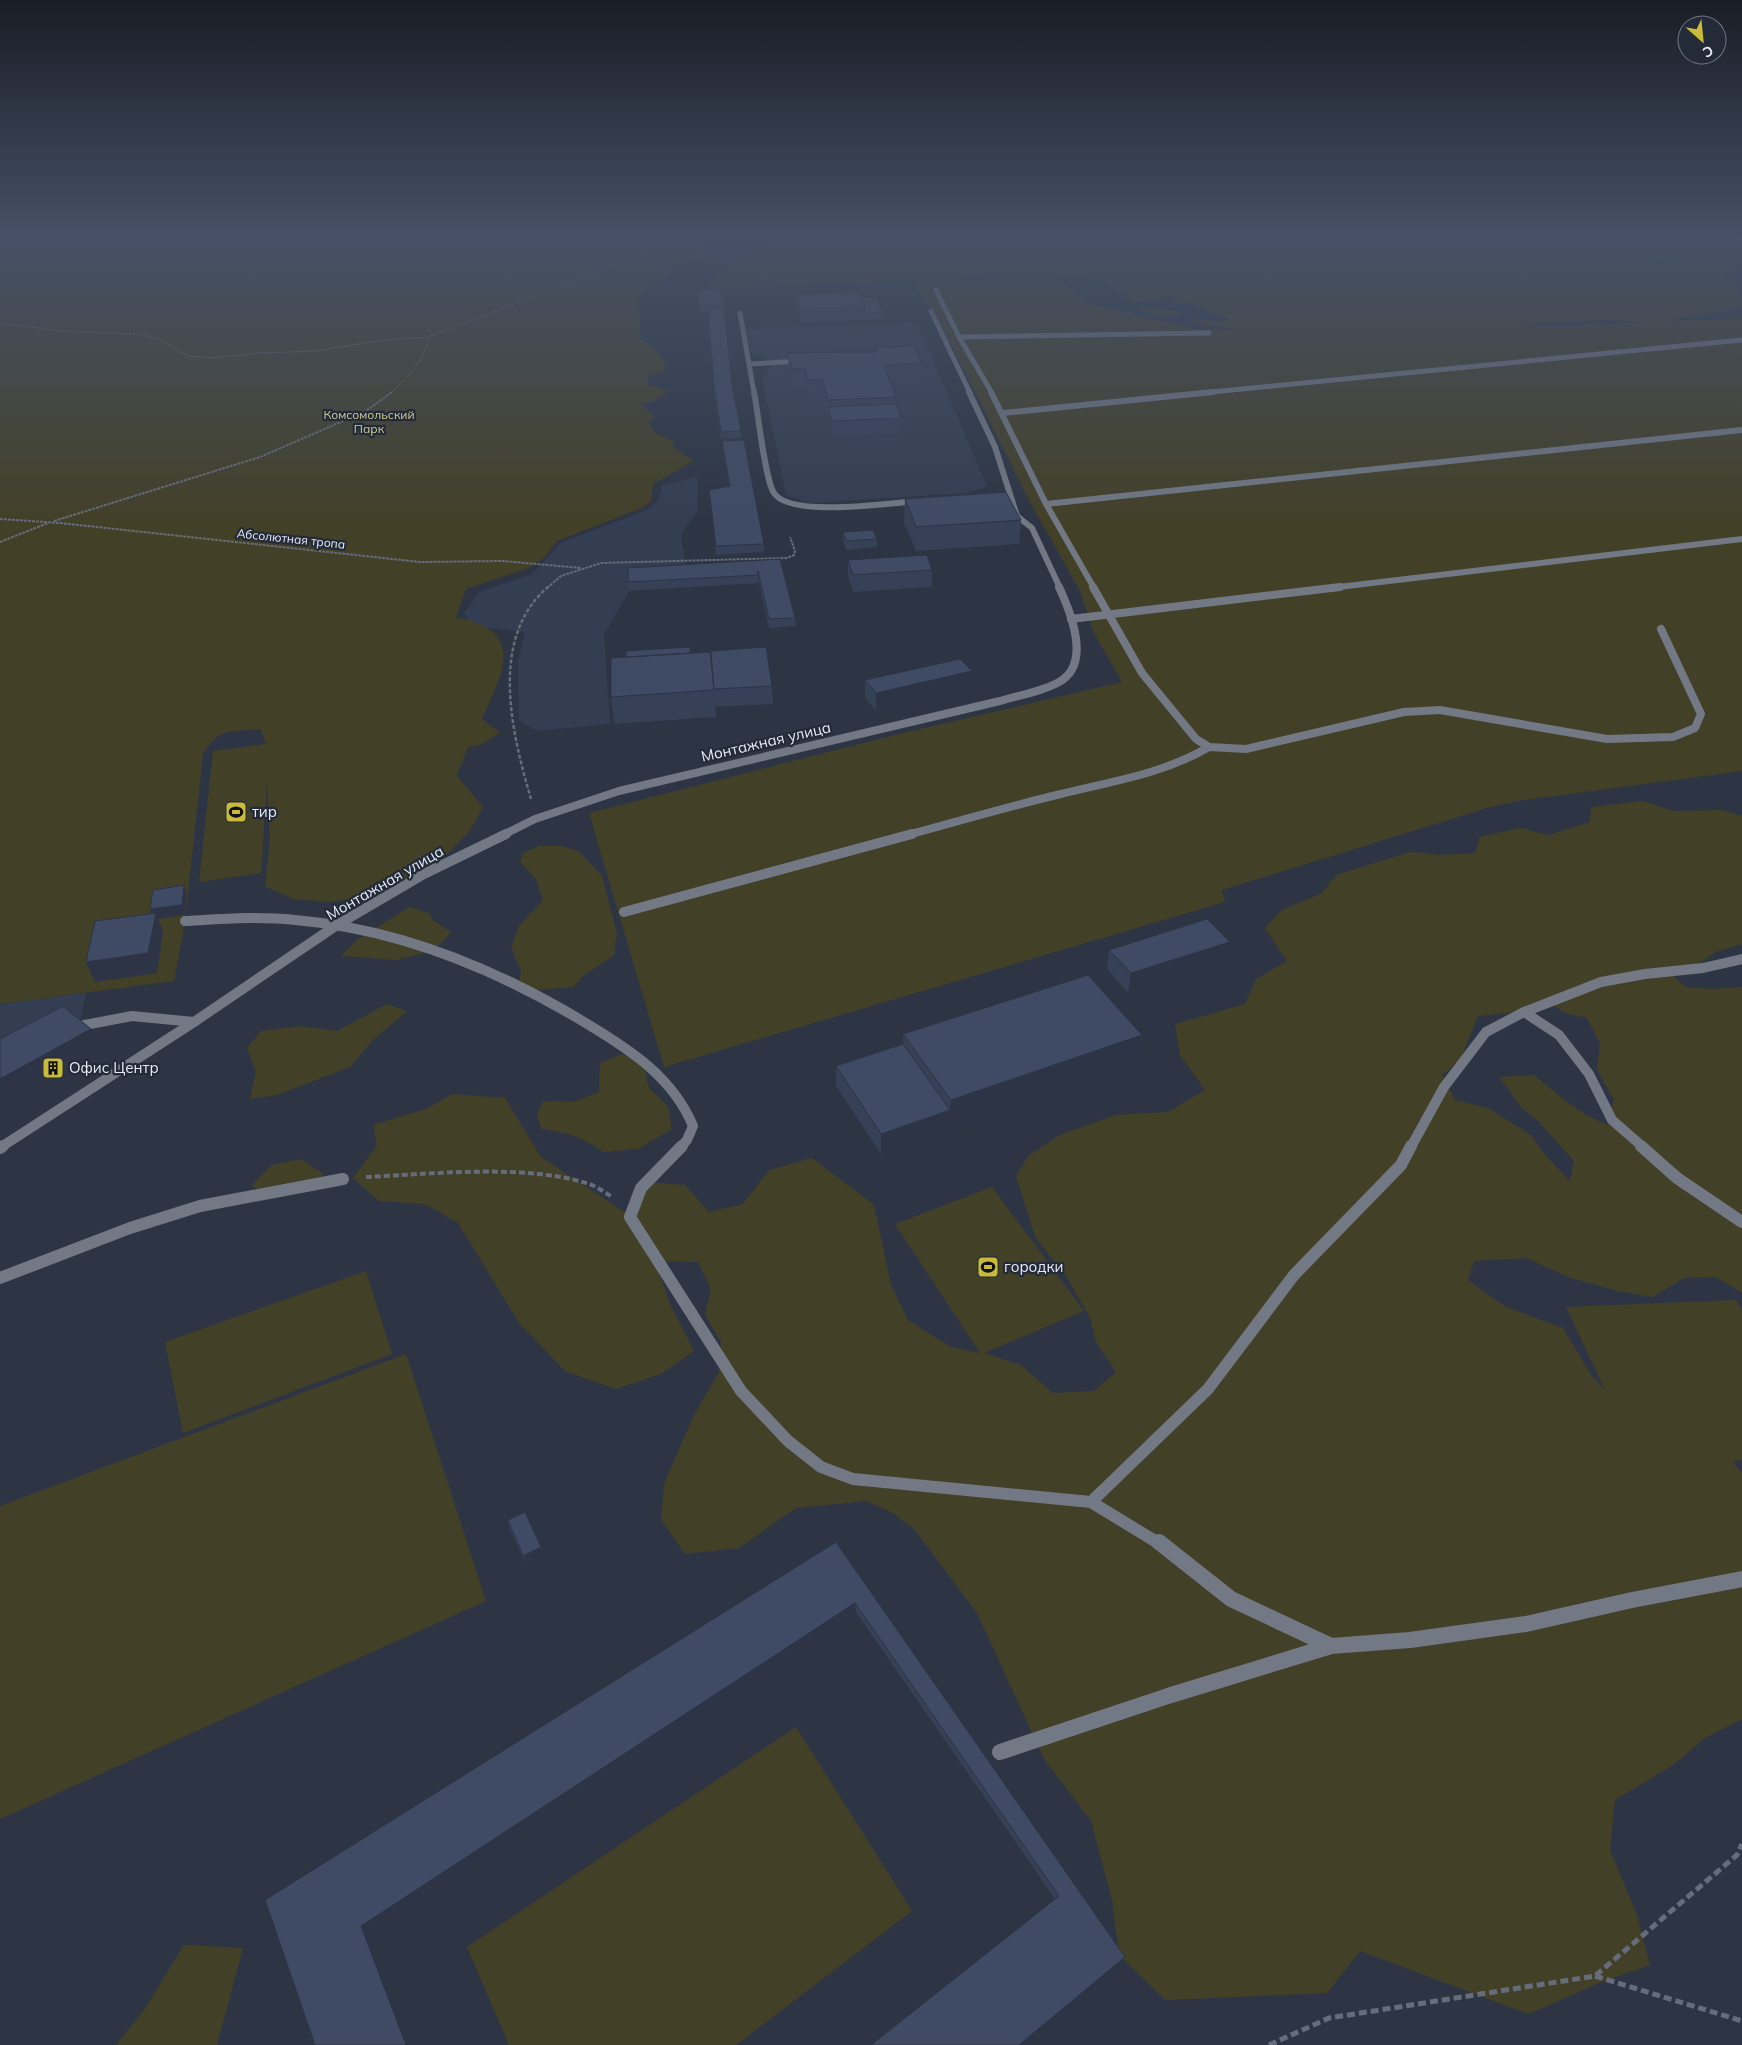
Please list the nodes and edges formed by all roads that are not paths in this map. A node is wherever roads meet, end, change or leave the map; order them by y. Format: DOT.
graph roads {
  1 [pos="744,334"];
  2 [pos="942,334"];
  3 [pos="1119,334"];
  4 [pos="959,337"];
  5 [pos="1742,340"];
  6 [pos="806,361"];
  7 [pos="750,364"];
  8 [pos="1003,413"];
  9 [pos="1742,430"];
  10 [pos="925,501"];
  11 [pos="1046,504"];
  12 [pos="1006,511"];
  13 [pos="1017,516"];
  14 [pos="1742,539"];
  15 [pos="1108,615"];
  16 [pos="1071,619"];
  17 [pos="1661,629"];
  18 [pos="1209,747"];
  19 [pos="624,912"];
  20 [pos="184,921"];
  21 [pos="337,925"];
  22 [pos="1742,959"];
  23 [pos="1524,1012"];
  24 [pos="194,1022"];
  25 [pos="65,1028"];
  26 [pos="0,1148"];
  27 [pos="343,1179"];
  28 [pos="1742,1222"];
  29 [pos="0,1278"];
  30 [pos="1091,1502"];
  31 [pos="1742,1579"];
  32 [pos="1332,1646"];
  33 [pos="1000,1752"];
  1 -- 7 [label="street"];
  2 -- 13 [label="street"];
  3 -- 4 [label="street"];
  4 -- 8 [label="street"];
  5 -- 8 [label="street"];
  6 -- 7 [label="street"];
  7 -- 10 [label="street"];
  8 -- 11 [label="street"];
  9 -- 11 [label="street"];
  11 -- 15 [label="street"];
  12 -- 13 [label="street, Монтажная улица"];
  13 -- 16 [label="street, Монтажная улица"];
  14 -- 15 [label="street"];
  15 -- 16 [label="street"];
  15 -- 18 [label="street"];
  16 -- 21 [label="street, Монтажная улица"];
  17 -- 18 [label="street"];
  18 -- 19 [label="street"];
  20 -- 21 [label="street"];
  21 -- 24 [label="street, Монтажная улица"];
  21 -- 30 [label="street"];
  22 -- 23 [label="street"];
  23 -- 28 [label="street"];
  23 -- 30 [label="street"];
  24 -- 25 [label="street"];
  24 -- 26 [label="street, Монтажная улица"];
  27 -- 29 [label="street"];
  30 -- 32 [label="street"];
  31 -- 32 [label="street"];
  32 -- 33 [label="street"];
}
